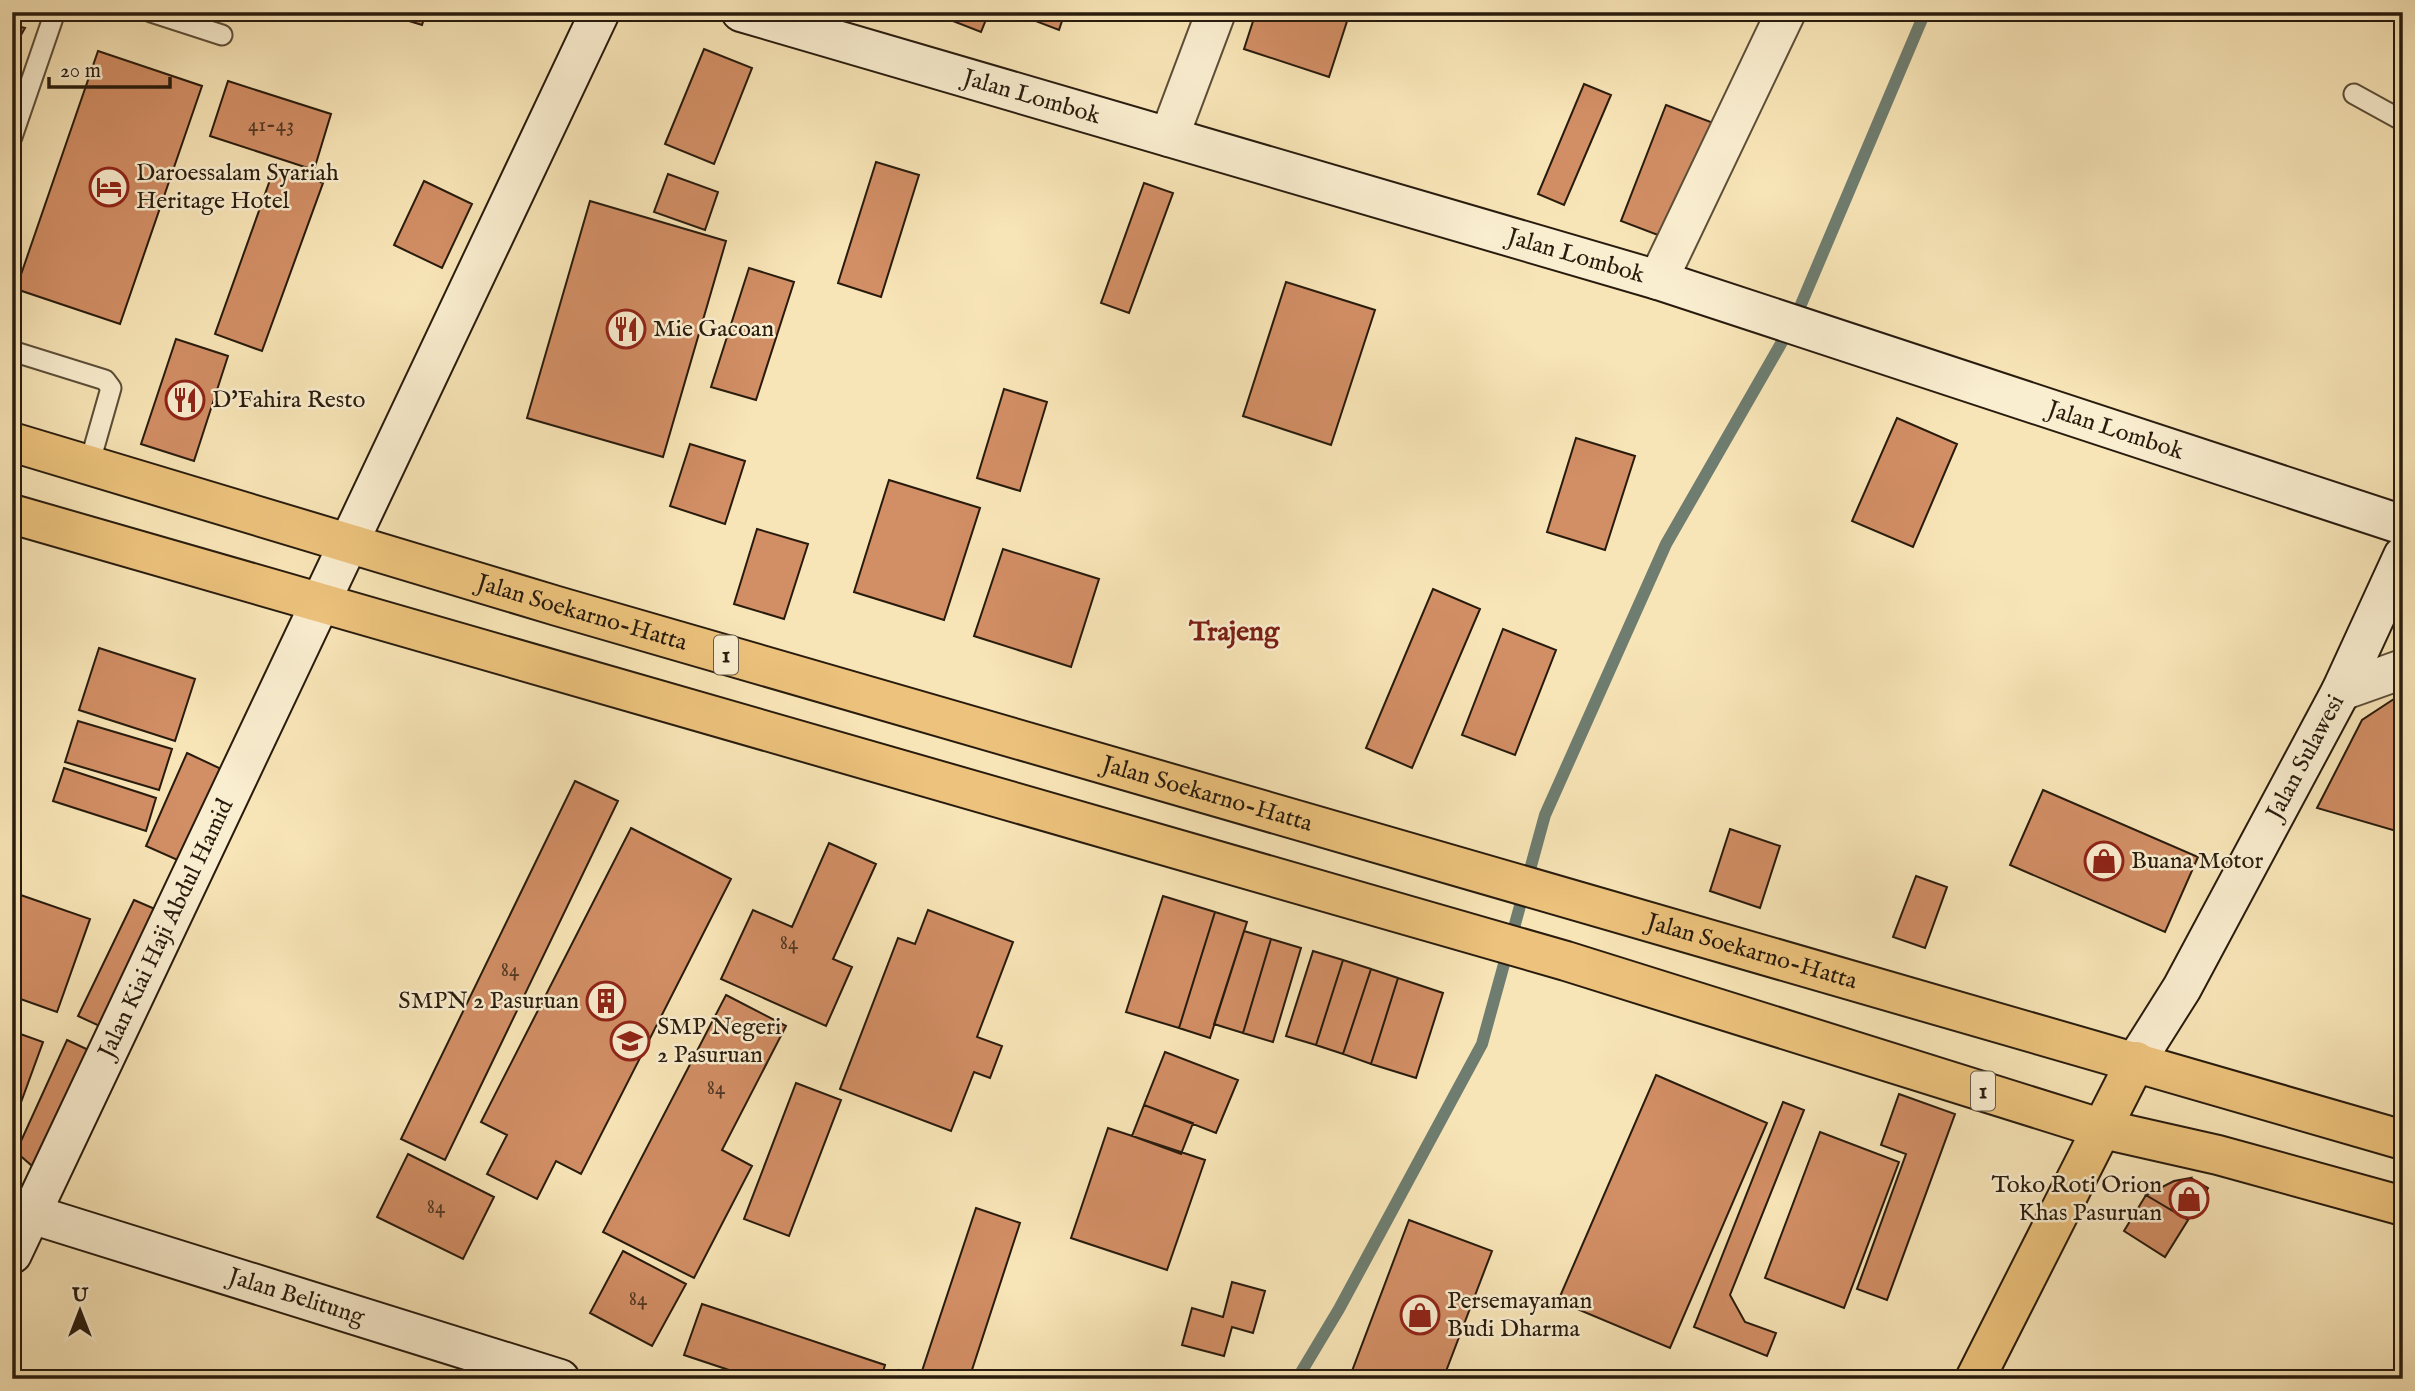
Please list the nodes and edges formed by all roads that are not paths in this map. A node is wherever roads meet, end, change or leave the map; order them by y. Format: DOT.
graph roads {
  1 [pos="55,12"];
  2 [pos="151,12"];
  3 [pos="600,12"];
  4 [pos="741,12"];
  5 [pos="1216,12"];
  6 [pos="1786,12"];
  7 [pos="222,35"];
  8 [pos="2354,94"];
  9 [pos="2403,121"];
  10 [pos="12,137"];
  11 [pos="1169,137"];
  12 [pos="1658,280"];
  13 [pos="12,351"];
  14 [pos="12,442"];
  15 [pos="89,465"];
  16 [pos="12,513"];
  17 [pos="2403,525"];
  18 [pos="348,544"];
  19 [pos="2403,556"];
  20 [pos="320,603"];
  21 [pos="2403,669"];
  22 [pos="2341,691"];
  23 [pos="2136,1061"];
  24 [pos="2103,1129"];
  25 [pos="2403,1140"];
  26 [pos="2403,1206"];
  27 [pos="22,1211"];
  28 [pos="12,1254"];
  29 [pos="560,1379"];
  30 [pos="1975,1379"];
  1 -- 10 [label="lane"];
  2 -- 7 [label="lane"];
  3 -- 18 [label="street, Jalan Kiai Haji Abdul Hamid"];
  4 -- 11 [label="street, Jalan Lombok"];
  5 -- 11 [label="street"];
  6 -- 12 [label="street"];
  8 -- 9 [label="lane"];
  11 -- 12 [label="street, Jalan Lombok"];
  12 -- 17 [label="street, Jalan Lombok"];
  13 -- 15 [label="lane"];
  14 -- 15 [label="main road, Jalan Soekarno-Hatta / 1"];
  15 -- 18 [label="main road, Jalan Soekarno-Hatta / 1"];
  16 -- 20 [label="main road, 1"];
  18 -- 20 [label="street, Jalan Kiai Haji Abdul Hamid"];
  18 -- 23 [label="main road, Jalan Soekarno-Hatta / 1"];
  19 -- 22 [label="street, Jalan Sulawesi"];
  20 -- 24 [label="main road, 1"];
  20 -- 27 [label="street, Jalan Kiai Haji Abdul Hamid"];
  21 -- 22 [label="street"];
  22 -- 23 [label="street, Jalan Sulawesi"];
  23 -- 24 [label="main road"];
  23 -- 25 [label="main road, Jalan Soekarno-Hatta / 1"];
  24 -- 26 [label="main road, 1"];
  24 -- 30 [label="main road"];
  27 -- 28 [label="street, Jalan Kiai Haji Abdul Hamid"];
  27 -- 29 [label="street, Jalan Belitung"];
}
